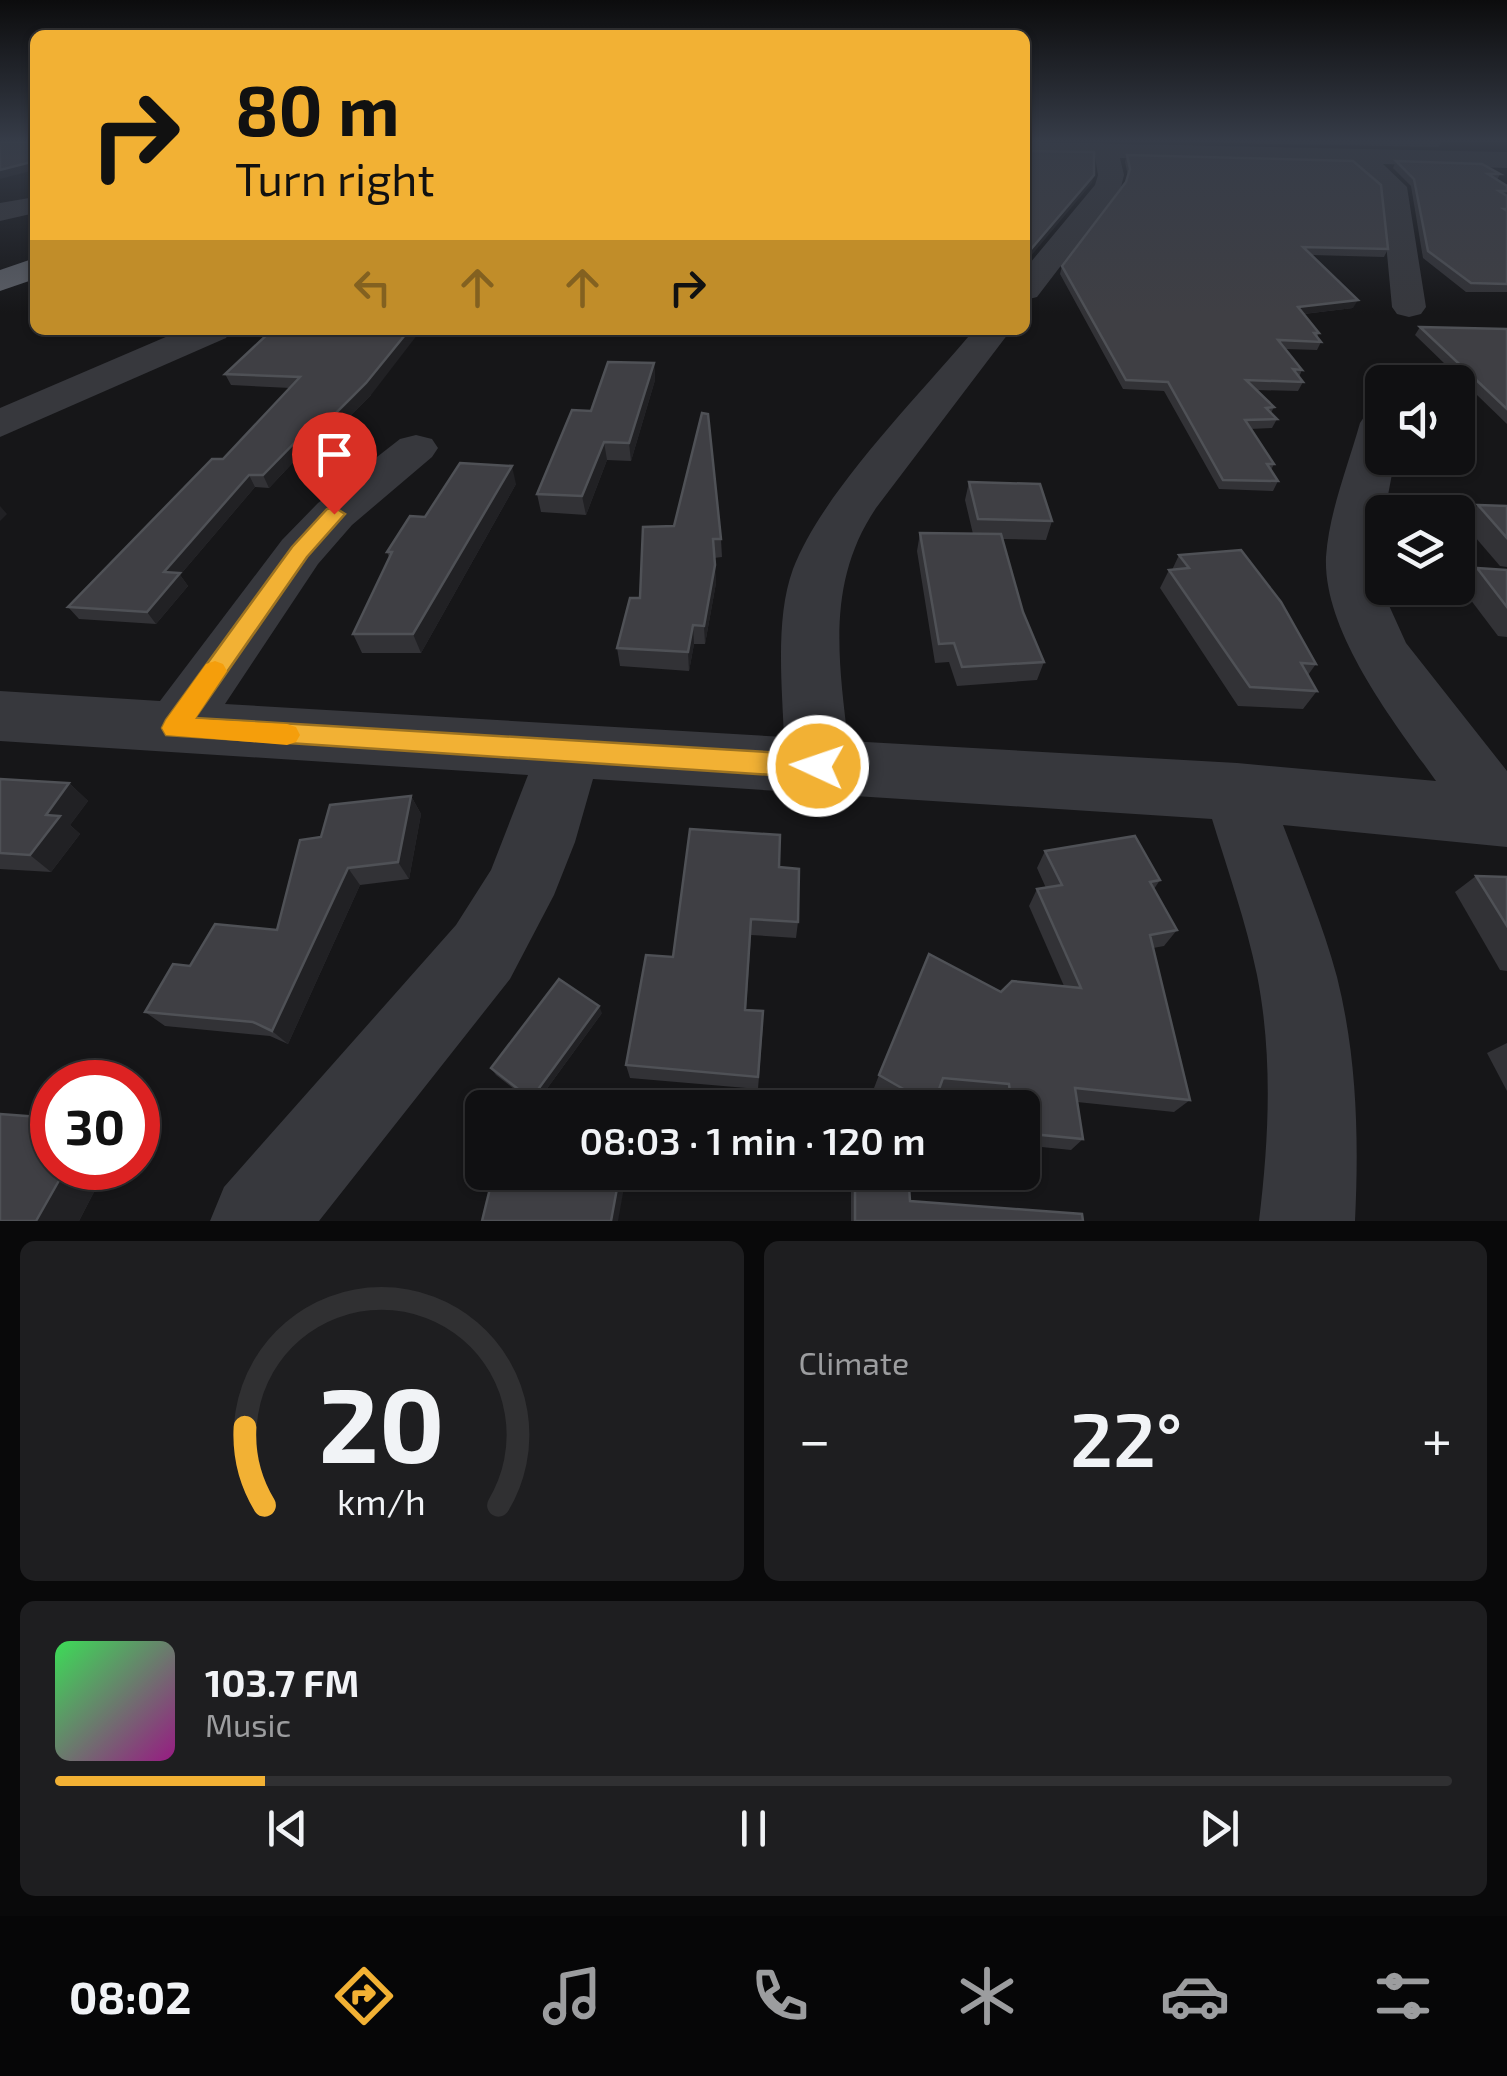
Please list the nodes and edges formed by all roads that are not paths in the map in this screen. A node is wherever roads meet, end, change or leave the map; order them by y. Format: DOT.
graph roads {
  1 [pos="1098,199"];
  2 [pos="1395,199"];
  3 [pos="30,207"];
  4 [pos="0,212"];
  5 [pos="30,248"];
  6 [pos="0,257"];
  7 [pos="30,270"];
  8 [pos="0,281"];
  9 [pos="1030,284"];
  10 [pos="1409,307"];
  11 [pos="201,335"];
  12 [pos="988,335"];
  13 [pos="0,424"];
  14 [pos="416,448"];
  15 [pos="1370,475"];
  16 [pos="0,716"];
  17 [pos="175,728"];
  18 [pos="568,752"];
  19 [pos="818,766"];
  20 [pos="1237,792"];
  21 [pos="1504,816"];
  22 [pos="258,1221"];
  23 [pos="1307,1221"];
  1 -- 9 [label="street"];
  2 -- 10 [label="street"];
  3 -- 4 [label="street"];
  5 -- 6 [label="highway"];
  7 -- 8 [label="highway"];
  11 -- 13 [label="street"];
  12 -- 19 [label="street"];
  14 -- 17 [label="street"];
  15 -- 21 [label="street"];
  16 -- 17 [label="street"];
  17 -- 18 [label="street"];
  18 -- 19 [label="street"];
  18 -- 22 [label="street"];
  19 -- 20 [label="street"];
  20 -- 21 [label="street"];
  20 -- 23 [label="street"];
}
